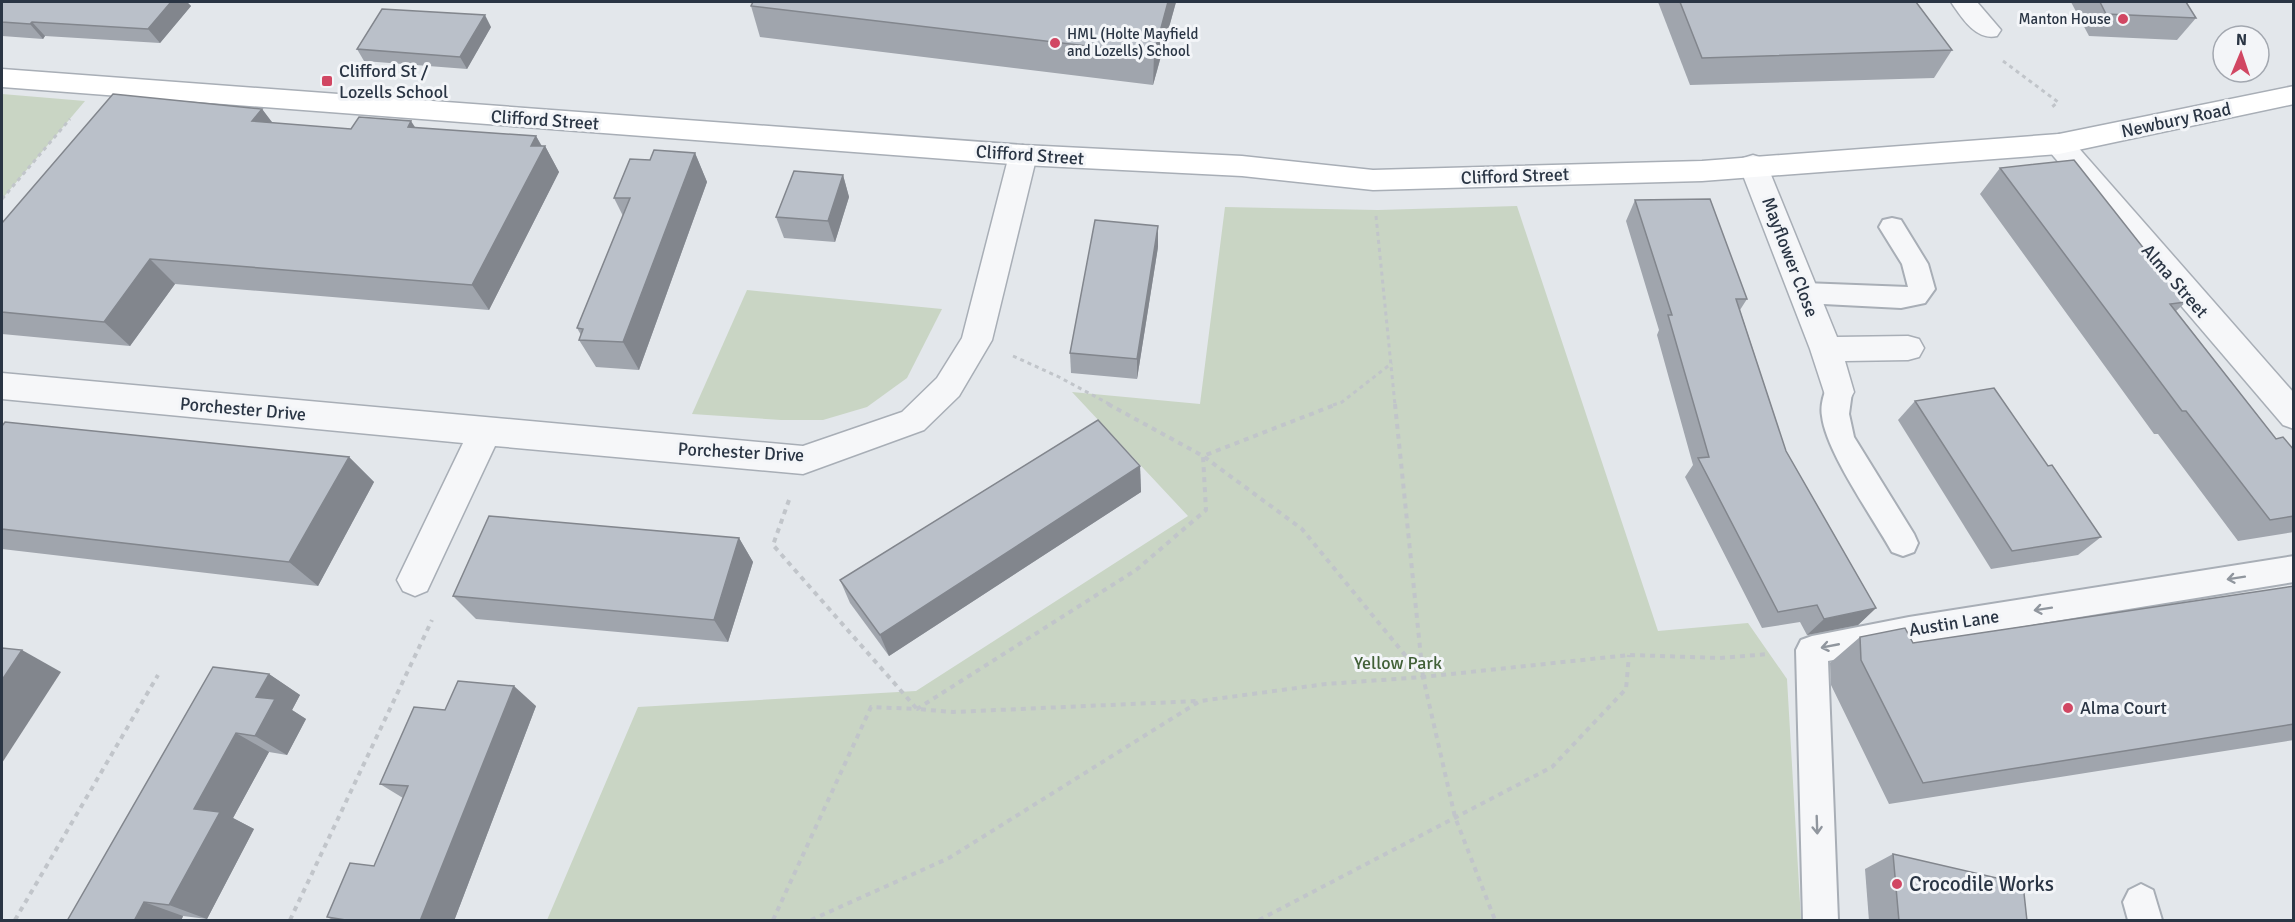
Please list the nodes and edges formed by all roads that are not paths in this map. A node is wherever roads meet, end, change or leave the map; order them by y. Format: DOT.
graph roads {
  1 [pos="1964,2"];
  2 [pos="1988,30"];
  3 [pos="2,78"];
  4 [pos="2294,95"];
  5 [pos="2059,144"];
  6 [pos="1023,155"];
  7 [pos="1754,165"];
  8 [pos="1892,228"];
  9 [pos="1804,293"];
  10 [pos="1908,348"];
  11 [pos="1826,349"];
  12 [pos="2,386"];
  13 [pos="1838,392"];
  14 [pos="2294,416"];
  15 [pos="485,432"];
  16 [pos="1903,543"];
  17 [pos="2294,569"];
  18 [pos="415,580"];
  19 [pos="1820,921"];
  1 -- 2 [label="street"];
  3 -- 6 [label="main road, Clifford Street"];
  4 -- 5 [label="main road, Newbury Road"];
  5 -- 7 [label="main road, Clifford Street"];
  5 -- 14 [label="street, Alma Street"];
  6 -- 7 [label="main road, Clifford Street"];
  6 -- 15 [label="street, Porchester Drive"];
  7 -- 9 [label="street, Mayflower Close"];
  8 -- 9 [label="lane"];
  9 -- 11 [label="street, Mayflower Close"];
  10 -- 11 [label="street"];
  11 -- 13 [label="street, Mayflower Close"];
  12 -- 15 [label="street, Porchester Drive"];
  13 -- 16 [label="lane"];
  15 -- 18 [label="street"];
  17 -- 19 [label="lane, Austin Lane, one-way"];
}
